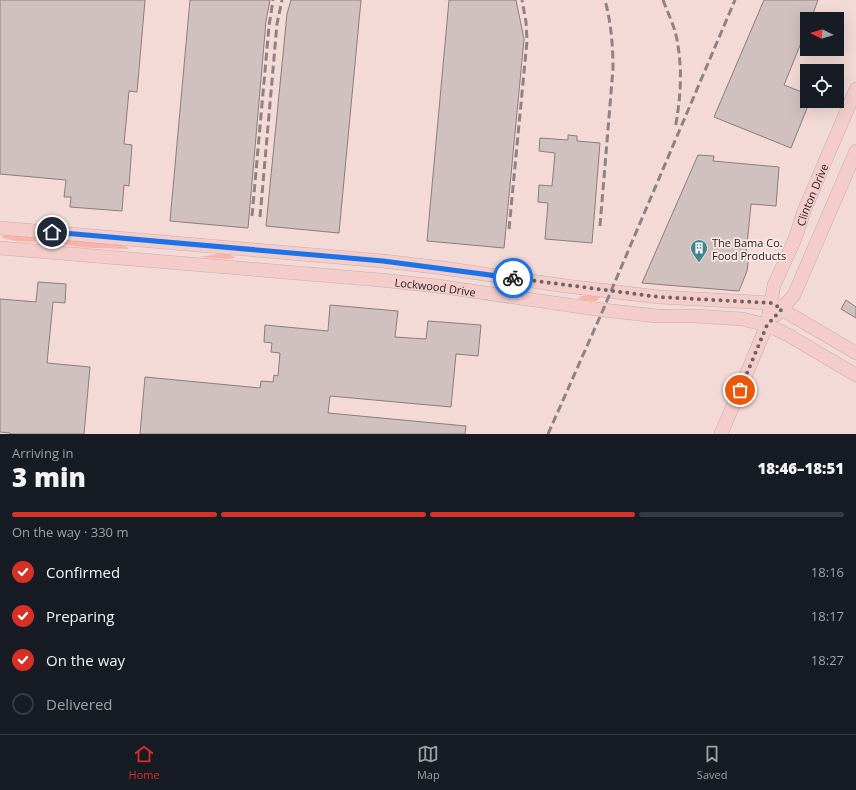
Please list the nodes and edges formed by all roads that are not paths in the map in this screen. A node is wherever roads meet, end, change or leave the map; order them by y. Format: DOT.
graph roads {
  1 [pos="856,89"];
  2 [pos="856,151"];
  3 [pos="0,228"];
  4 [pos="52,232"];
  5 [pos="0,248"];
  6 [pos="50,252"];
  7 [pos="776,306"];
  8 [pos="767,325"];
  9 [pos="856,353"];
  10 [pos="856,375"];
  11 [pos="721,434"];
  1 -- 7 [label="main road, Clinton Drive"];
  2 -- 7 [label="main road, Clinton Drive"];
  3 -- 4 [label="main road, Lockwood Drive"];
  4 -- 6 [label="main road"];
  4 -- 7 [label="main road, Lockwood Drive"];
  5 -- 6 [label="main road, Lockwood Drive"];
  6 -- 8 [label="main road, Lockwood Drive"];
  7 -- 8 [label="main road, Clinton Drive"];
  7 -- 9 [label="main road, Lockwood Drive"];
  8 -- 10 [label="main road, Lockwood Drive"];
  8 -- 11 [label="main road, Clinton Drive"];
}
